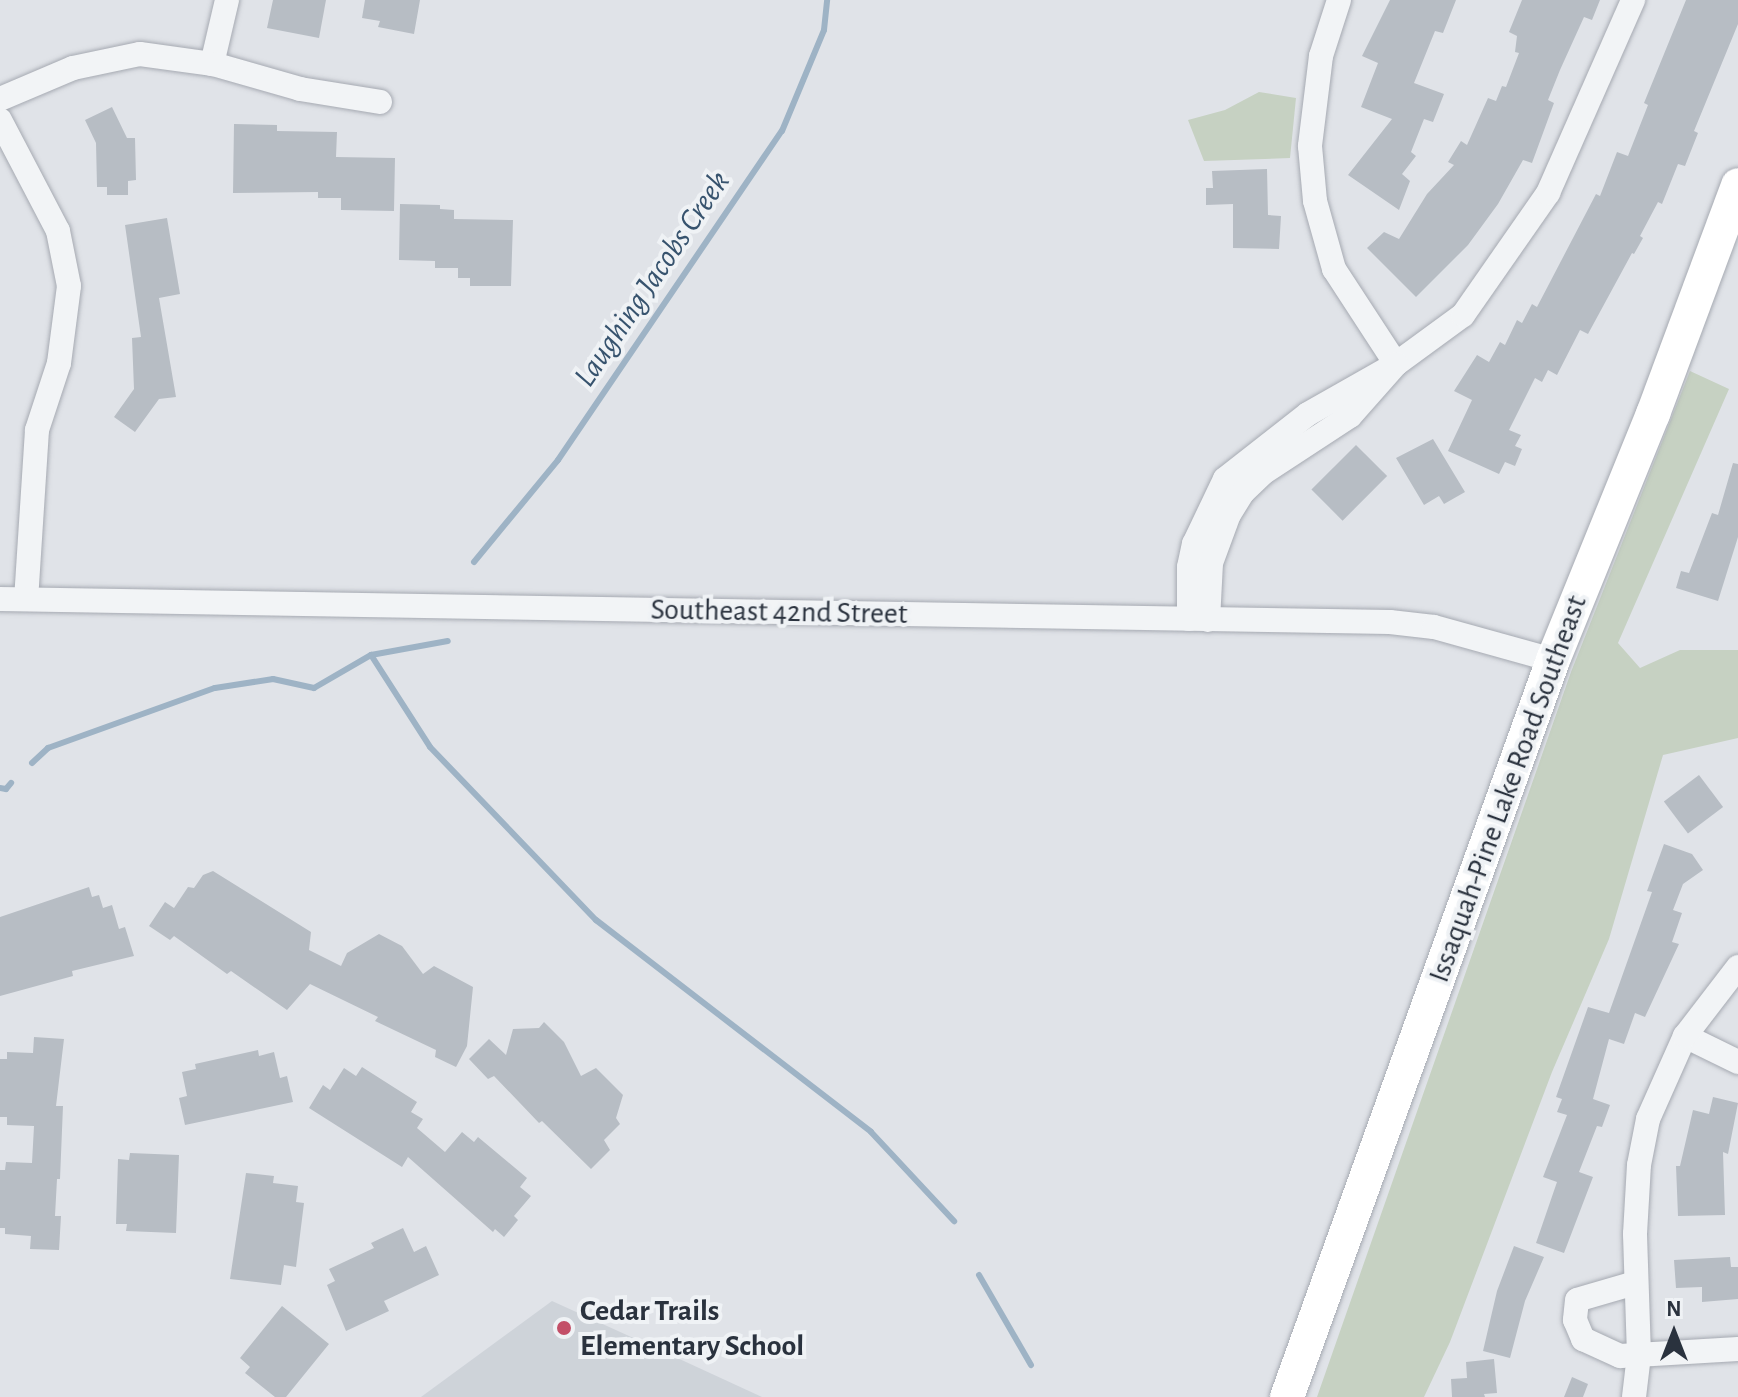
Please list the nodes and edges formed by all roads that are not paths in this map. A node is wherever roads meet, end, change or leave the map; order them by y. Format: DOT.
graph roads {
  1 [pos="227,0"];
  2 [pos="1339,0"];
  3 [pos="1633,0"];
  4 [pos="212,64"];
  5 [pos="0,99"];
  6 [pos="380,102"];
  7 [pos="0,120"];
  8 [pos="1734,204"];
  9 [pos="1396,364"];
  10 [pos="0,599"];
  11 [pos="26,599"];
  12 [pos="1199,620"];
  13 [pos="1553,660"];
  14 [pos="1738,967"];
  15 [pos="1685,1036"];
  16 [pos="1738,1062"];
  17 [pos="1635,1283"];
  18 [pos="1738,1349"];
  19 [pos="1639,1355"];
  20 [pos="1287,1397"];
  21 [pos="1634,1397"];
  22 [pos="1648,1397"];
  1 -- 4 [label="street"];
  2 -- 9 [label="street"];
  3 -- 9 [label="street"];
  4 -- 5 [label="street"];
  4 -- 6 [label="street"];
  7 -- 11 [label="street"];
  8 -- 13 [label="main road, Issaquah-Pine Lake Road Southeast"];
  9 -- 12 [label="street"];
  10 -- 11 [label="street, Southeast 42nd Street"];
  11 -- 12 [label="street, Southeast 42nd Street"];
  12 -- 13 [label="street, Southeast 42nd Street"];
  13 -- 20 [label="main road, Issaquah-Pine Lake Road Southeast"];
  14 -- 15 [label="street"];
  15 -- 16 [label="street"];
  15 -- 17 [label="street"];
  17 -- 19 [label="street"];
  17 -- 19 [label="street"];
  18 -- 19 [label="street"];
  19 -- 21 [label="street"];
  19 -- 22 [label="street"];
}
